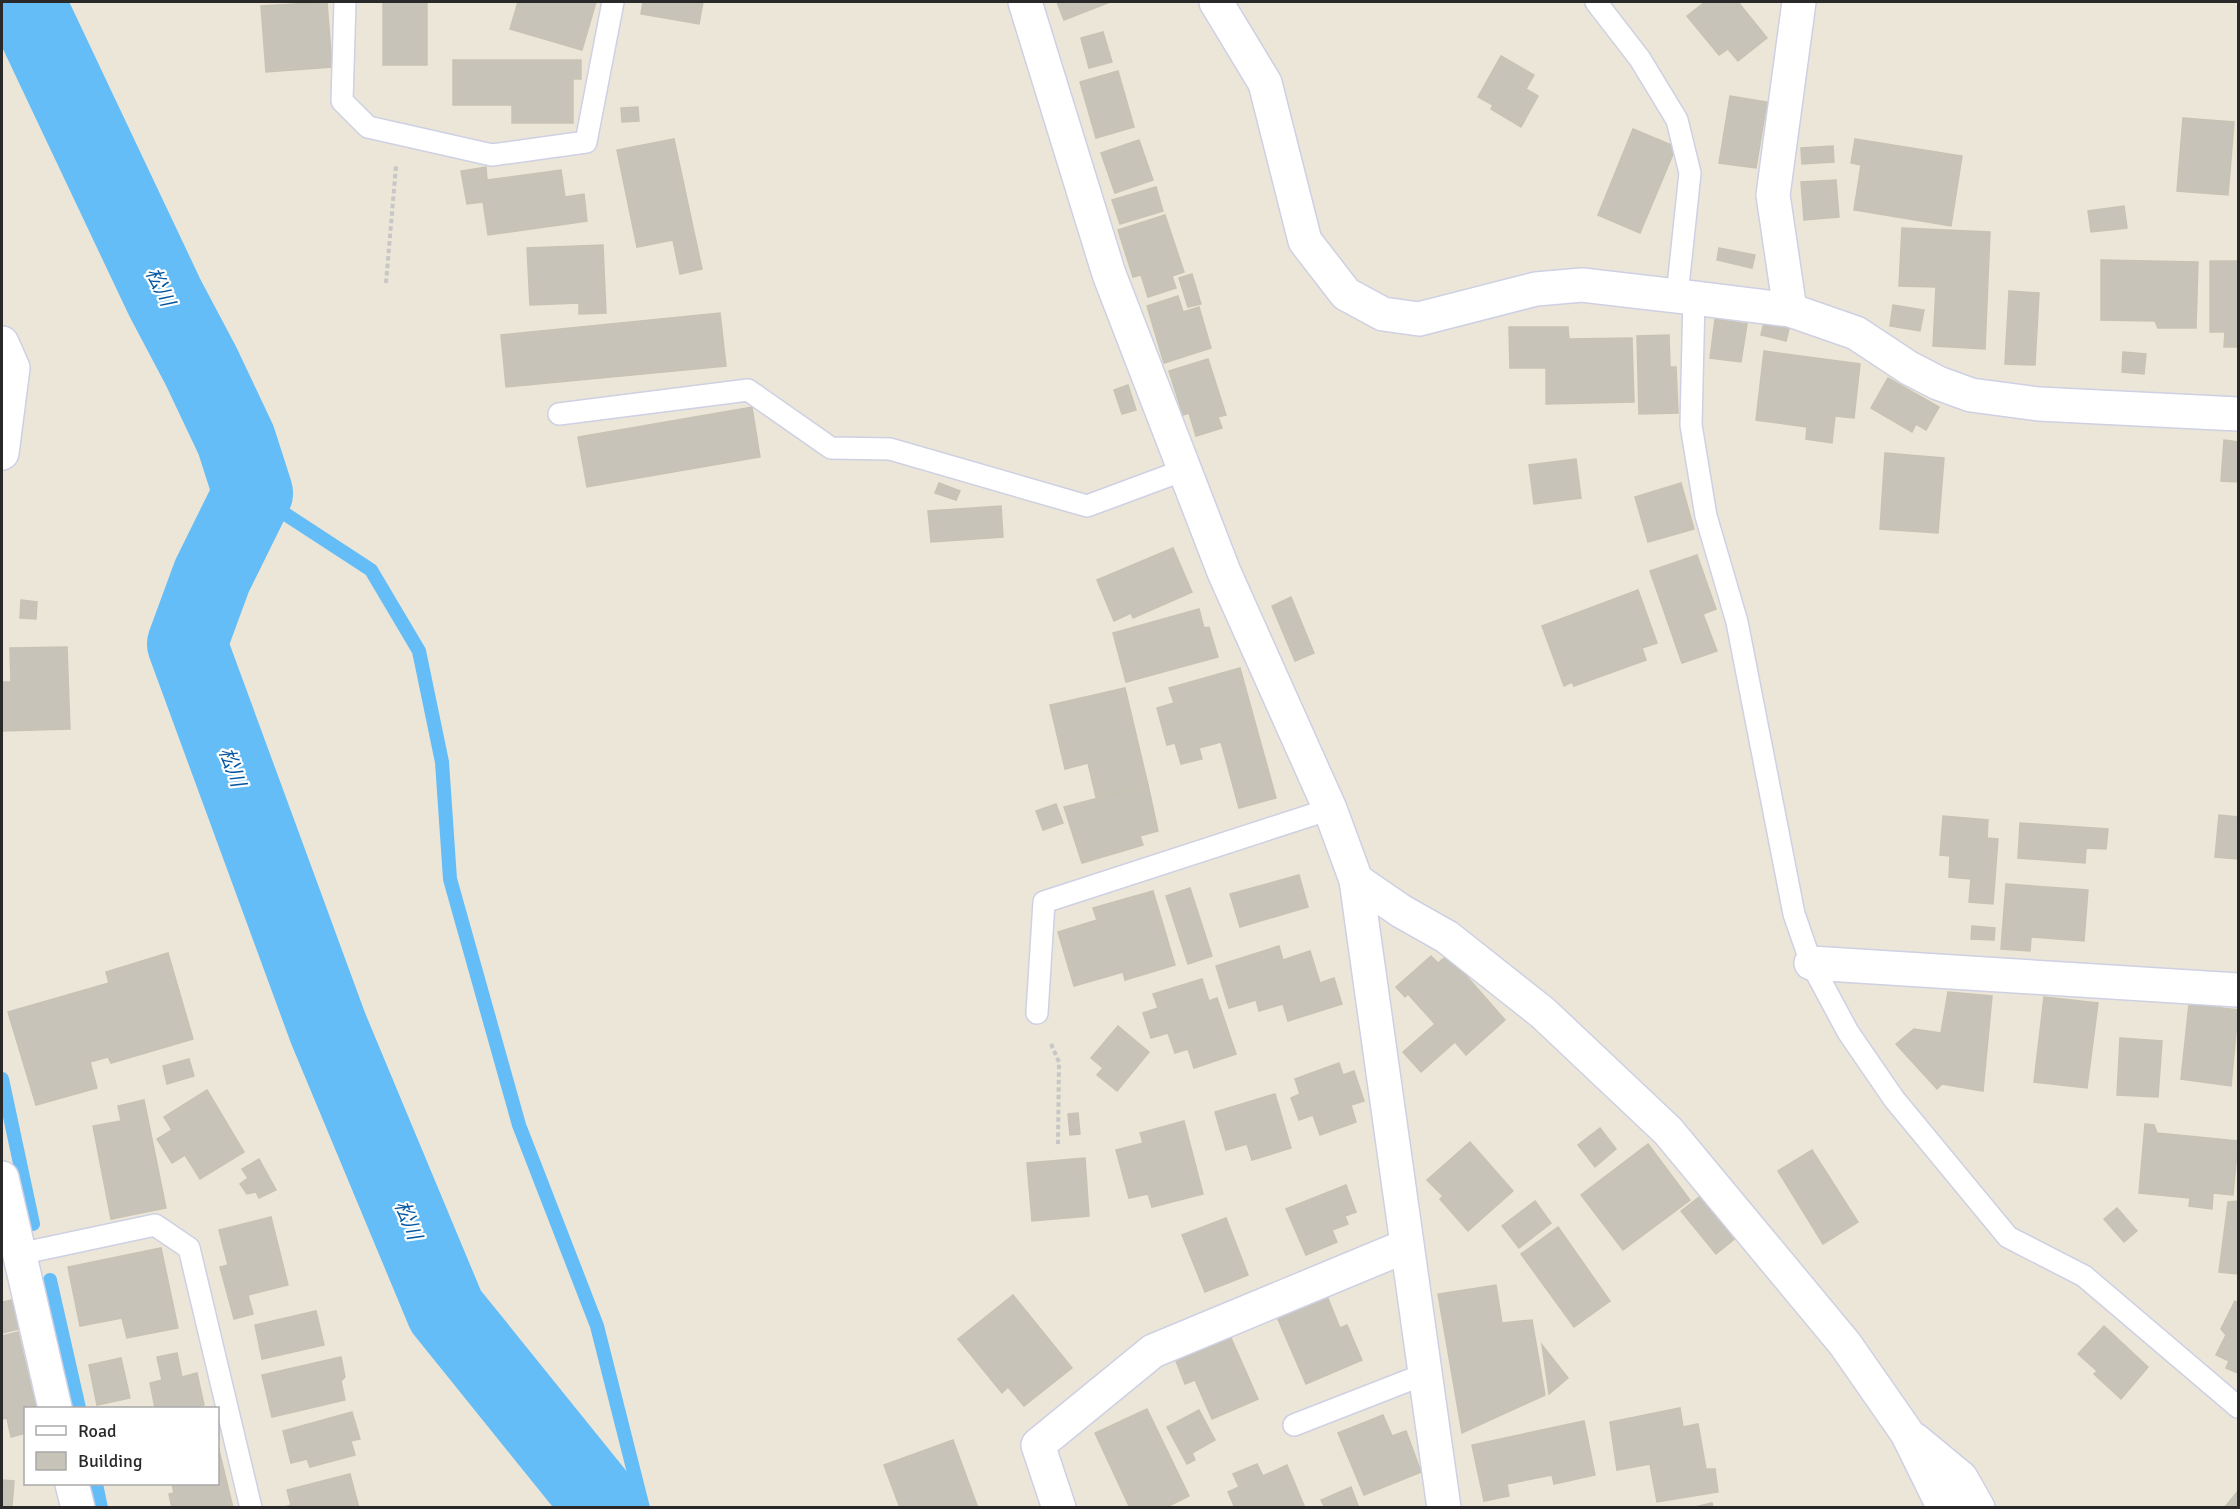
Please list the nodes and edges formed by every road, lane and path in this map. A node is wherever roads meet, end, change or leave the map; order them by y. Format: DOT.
graph roads {
  1 [pos="345,2"];
  2 [pos="613,2"];
  3 [pos="1025,2"];
  4 [pos="1216,2"];
  5 [pos="1596,2"];
  6 [pos="1799,2"];
  7 [pos="399,133"];
  8 [pos="386,283"];
  9 [pos="1686,297"];
  10 [pos="1790,310"];
  11 [pos="2,343"];
  12 [pos="559,414"];
  13 [pos="2238,414"];
  14 [pos="2,453"];
  15 [pos="1184,470"];
  16 [pos="1330,809"];
  17 [pos="1356,880"];
  18 [pos="1811,963"];
  19 [pos="2238,990"];
  20 [pos="1037,1013"];
  21 [pos="1058,1144"];
  22 [pos="2,1178"];
  23 [pos="1406,1246"];
  24 [pos="19,1254"];
  25 [pos="1425,1374"];
  26 [pos="55,1407"];
  27 [pos="2238,1407"];
  28 [pos="1294,1425"];
  29 [pos="1906,1433"];
  30 [pos="72,1485"];
  31 [pos="78,1508"];
  32 [pos="251,1508"];
  33 [pos="1059,1508"];
  34 [pos="1444,1508"];
  35 [pos="1944,1508"];
  36 [pos="1978,1508"];
  1 -- 7 [label="lane"];
  2 -- 7 [label="lane"];
  3 -- 15 [label="street"];
  4 -- 9 [label="street"];
  5 -- 9 [label="lane"];
  6 -- 10 [label="street"];
  7 -- 8 [label="path"];
  9 -- 10 [label="street"];
  9 -- 18 [label="lane"];
  10 -- 13 [label="street"];
  11 -- 14 [label="street"];
  12 -- 15 [label="lane"];
  15 -- 16 [label="street"];
  16 -- 17 [label="street"];
  16 -- 20 [label="lane"];
  17 -- 23 [label="street"];
  17 -- 29 [label="street"];
  18 -- 19 [label="street"];
  18 -- 27 [label="lane"];
  20 -- 21 [label="path"];
  22 -- 24 [label="street"];
  23 -- 25 [label="street"];
  23 -- 33 [label="street"];
  24 -- 26 [label="street"];
  24 -- 32 [label="lane"];
  25 -- 28 [label="lane"];
  25 -- 34 [label="street"];
  29 -- 35 [label="street"];
  29 -- 36 [label="street"];
  30 -- 31 [label="street"];
}
